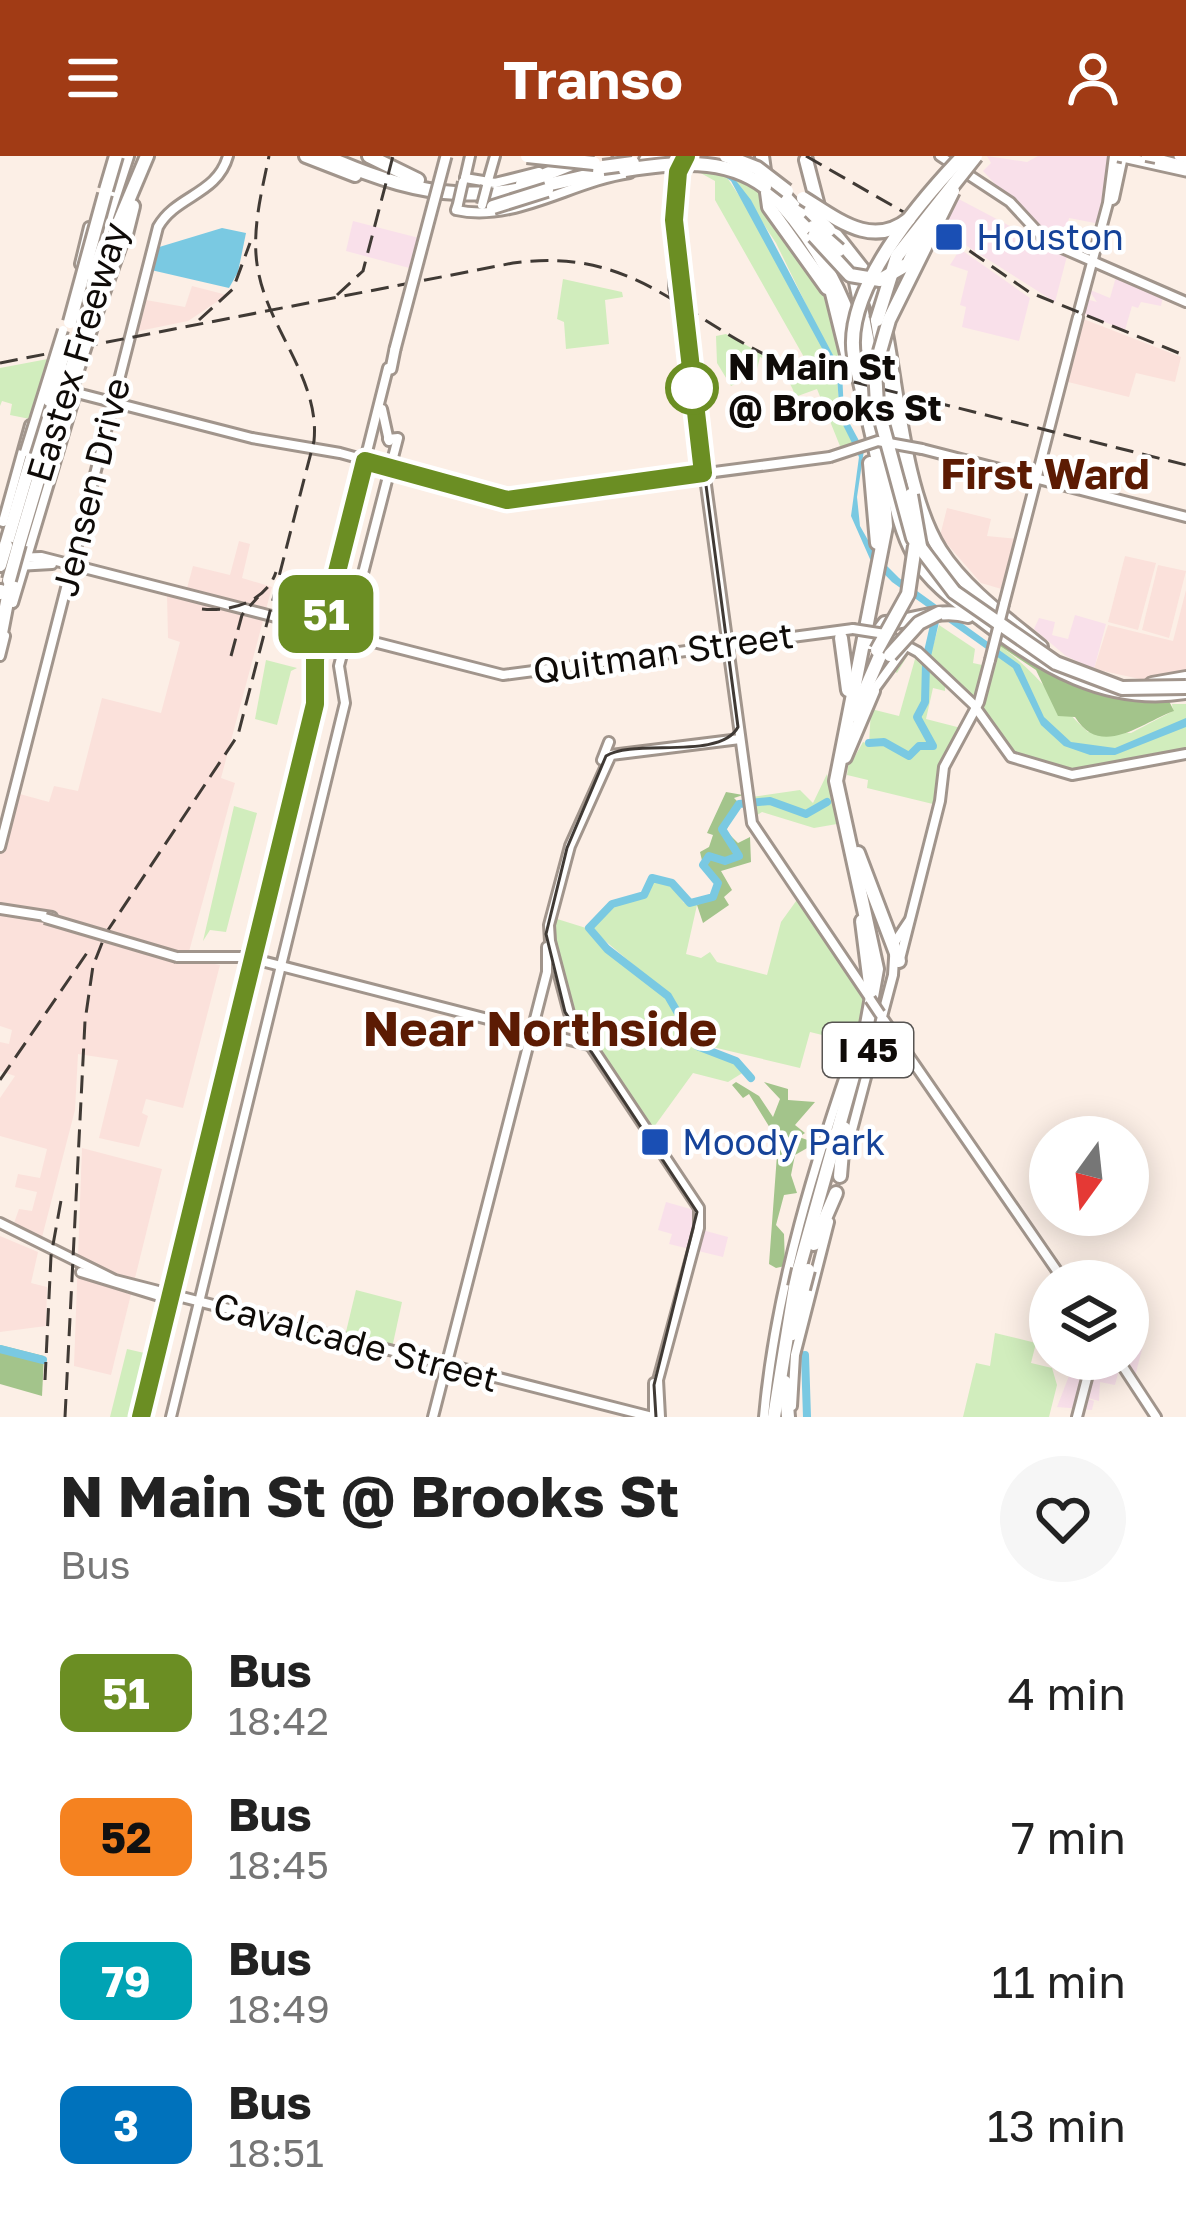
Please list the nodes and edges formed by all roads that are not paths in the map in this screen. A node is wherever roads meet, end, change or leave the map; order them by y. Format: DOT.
graph roads {
  1 [pos="228,156"];
  2 [pos="342,156"];
  3 [pos="370,156"];
  4 [pos="444,156"];
  5 [pos="470,156"];
  6 [pos="495,156"];
  7 [pos="526,156"];
  8 [pos="629,156"];
  9 [pos="685,156"];
  10 [pos="726,156"];
  11 [pos="976,156"];
  12 [pos="138,157"];
  13 [pos="1133,157"];
  14 [pos="316,158"];
  15 [pos="807,160"];
  16 [pos="578,161"];
  17 [pos="959,162"];
  18 [pos="1184,163"];
  19 [pos="763,166"];
  20 [pos="604,167"];
  21 [pos="673,175"];
  22 [pos="417,184"];
  23 [pos="487,184"];
  24 [pos="509,189"];
  25 [pos="550,193"];
  26 [pos="462,194"];
  27 [pos="783,195"];
  28 [pos="1109,199"];
  29 [pos="938,200"];
  30 [pos="806,205"];
  31 [pos="923,206"];
  32 [pos="485,212"];
  33 [pos="89,227"];
  34 [pos="819,233"];
  35 [pos="112,245"];
  36 [pos="838,251"];
  37 [pos="1091,265"];
  38 [pos="860,272"];
  39 [pos="680,294"];
  40 [pos="1186,302"];
  41 [pos="844,313"];
  42 [pos="683,316"];
  43 [pos="76,328"];
  44 [pos="860,353"];
  45 [pos="390,369"];
  46 [pos="858,376"];
  47 [pos="884,378"];
  48 [pos="76,393"];
  49 [pos="59,402"];
  50 [pos="112,402"];
  51 [pos="865,422"];
  52 [pos="378,426"];
  53 [pos="876,441"];
  54 [pos="915,450"];
  55 [pos="365,458"];
  56 [pos="390,464"];
  57 [pos="705,473"];
  58 [pos="1036,478"];
  59 [pos="904,487"];
  60 [pos="43,489"];
  61 [pos="1186,517"];
  62 [pos="8,560"];
  63 [pos="53,561"];
  64 [pos="39,564"];
  65 [pos="71,566"];
  66 [pos="875,585"];
  67 [pos="939,613"];
  68 [pos="0,617"];
  69 [pos="322,628"];
  70 [pos="992,628"];
  71 [pos="887,629"];
  72 [pos="844,632"];
  73 [pos="346,634"];
  74 [pos="728,645"];
  75 [pos="1,648"];
  76 [pos="879,650"];
  77 [pos="863,667"];
  78 [pos="1186,685"];
  79 [pos="873,691"];
  80 [pos="850,707"];
  81 [pos="976,708"];
  82 [pos="740,740"];
  83 [pos="611,748"];
  84 [pos="1186,754"];
  85 [pos="845,757"];
  86 [pos="0,847"];
  87 [pos="858,853"];
  88 [pos="859,884"];
  89 [pos="0,909"];
  90 [pos="899,932"];
  91 [pos="547,945"];
  92 [pos="224,946"];
  93 [pos="212,956"];
  94 [pos="252,958"];
  95 [pos="899,961"];
  96 [pos="281,966"];
  97 [pos="553,976"];
  98 [pos="864,980"];
  99 [pos="541,1003"];
  100 [pos="878,1007"];
  101 [pos="880,1029"];
  102 [pos="892,1030"];
  103 [pos="534,1032"];
  104 [pos="591,1044"];
  105 [pos="841,1126"];
  106 [pos="819,1164"];
  107 [pos="840,1176"];
  108 [pos="836,1193"];
  109 [pos="810,1199"];
  110 [pos="0,1226"];
  111 [pos="811,1242"];
  112 [pos="1050,1260"];
  113 [pos="804,1270"];
  114 [pos="799,1288"];
  115 [pos="171,1297"];
  116 [pos="199,1303"];
  117 [pos="448,1368"];
  118 [pos="1087,1380"];
  119 [pos="1132,1380"];
  120 [pos="141,1417"];
  121 [pos="171,1417"];
  122 [pos="436,1417"];
  123 [pos="633,1417"];
  124 [pos="655,1417"];
  125 [pos="777,1417"];
  126 [pos="1077,1417"];
  127 [pos="1156,1417"];
  1 -- 50 [label="main road, Jensen Drive"];
  2 -- 22 [label="highway"];
  3 -- 22 [label="highway"];
  4 -- 45 [label="main road, bridge"];
  5 -- 26 [label="main road"];
  6 -- 23 [label="main road"];
  7 -- 20 [label="highway, bridge"];
  8 -- 21 [label="main road"];
  9 -- 20 [label="highway, bridge"];
  9 -- 21 [label="main road"];
  10 -- 19 [label="highway, bridge"];
  11 -- 29 [label="highway, I 45, bridge"];
  12 -- 33 [label="highway"];
  12 -- 35 [label="highway, Eastex Freeway"];
  12 -- 35 [label="highway"];
  12 -- 43 [label="highway, bridge"];
  13 -- 18 [label="main road"];
  13 -- 18 [label="main road"];
  13 -- 28 [label="highway"];
  14 -- 22 [label="highway"];
  15 -- 38 [label="highway"];
  15 -- 41 [label="highway"];
  15 -- 44 [label="highway"];
  16 -- 20 [label="main road"];
  16 -- 23 [label="main road"];
  16 -- 24 [label="highway"];
  17 -- 31 [label="highway, I 45, bridge"];
  17 -- 37 [label="main road"];
  17 -- 78 [label="highway, bridge"];
  19 -- 20 [label="highway, bridge"];
  19 -- 27 [label="highway, bridge"];
  19 -- 34 [label="highway"];
  19 -- 34 [label="highway"];
  19 -- 41 [label="highway"];
  20 -- 21 [label="main road"];
  20 -- 24 [label="highway"];
  20 -- 25 [label="highway"];
  20 -- 26 [label="highway"];
  21 -- 39 [label="main road"];
  22 -- 24 [label="highway"];
  22 -- 26 [label="highway"];
  23 -- 26 [label="main road"];
  23 -- 32 [label="main road, bridge"];
  25 -- 26 [label="highway"];
  25 -- 32 [label="highway, bridge"];
  26 -- 32 [label="main road"];
  27 -- 30 [label="highway"];
  27 -- 34 [label="highway"];
  28 -- 37 [label="main road"];
  29 -- 34 [label="highway, bridge"];
  29 -- 47 [label="highway, I 45, bridge"];
  30 -- 31 [label="highway, bridge"];
  30 -- 34 [label="highway, bridge"];
  31 -- 44 [label="highway, I 45, bridge"];
  33 -- 35 [label="main road"];
  34 -- 36 [label="highway, bridge"];
  34 -- 38 [label="highway"];
  34 -- 41 [label="highway"];
  35 -- 43 [label="main road"];
  35 -- 43 [label="main road"];
  35 -- 43 [label="highway, Eastex Freeway, bridge"];
  36 -- 38 [label="highway"];
  36 -- 44 [label="highway"];
  37 -- 40 [label="main road"];
  37 -- 58 [label="main road"];
  38 -- 54 [label="highway"];
  38 -- 59 [label="highway"];
  41 -- 51 [label="highway"];
  41 -- 53 [label="highway"];
  42 -- 57 [label="main road"];
  43 -- 49 [label="highway, bridge"];
  43 -- 62 [label="main road, bridge"];
  44 -- 46 [label="highway, I 45"];
  44 -- 59 [label="highway"];
  45 -- 52 [label="main road"];
  46 -- 51 [label="highway, I 45"];
  46 -- 53 [label="highway"];
  47 -- 54 [label="highway"];
  47 -- 59 [label="highway, I 45"];
  48 -- 50 [label="main road"];
  48 -- 60 [label="main road"];
  48 -- 62 [label="main road"];
  49 -- 60 [label="main road"];
  49 -- 62 [label="highway"];
  49 -- 62 [label="highway, Eastex Freeway"];
  50 -- 55 [label="main road"];
  50 -- 65 [label="main road, Jensen Drive"];
  51 -- 59 [label="highway, I 45"];
  51 -- 66 [label="highway"];
  52 -- 55 [label="main road"];
  52 -- 56 [label="main road"];
  53 -- 54 [label="main road, bridge"];
  53 -- 57 [label="main road, bridge"];
  53 -- 59 [label="highway, bridge"];
  54 -- 58 [label="main road"];
  54 -- 59 [label="highway"];
  55 -- 56 [label="main road"];
  55 -- 69 [label="main road"];
  56 -- 57 [label="main road"];
  56 -- 73 [label="main road"];
  57 -- 74 [label="main road"];
  58 -- 61 [label="main road"];
  58 -- 81 [label="main road, bridge"];
  59 -- 66 [label="highway, I 45"];
  59 -- 70 [label="highway"];
  59 -- 76 [label="highway, I 45, bridge"];
  59 -- 78 [label="highway"];
  60 -- 62 [label="main road"];
  62 -- 63 [label="main road, Quitman Street"];
  62 -- 64 [label="main road, Quitman Street"];
  62 -- 68 [label="highway, Eastex Freeway"];
  62 -- 75 [label="highway"];
  63 -- 64 [label="main road"];
  63 -- 65 [label="main road, Quitman Street"];
  64 -- 65 [label="main road, Quitman Street"];
  65 -- 69 [label="main road, Quitman Street"];
  65 -- 86 [label="main road, Jensen Drive"];
  66 -- 71 [label="highway"];
  67 -- 70 [label="highway"];
  67 -- 71 [label="highway, bridge"];
  67 -- 76 [label="highway, bridge"];
  69 -- 73 [label="main road, Quitman Street"];
  69 -- 94 [label="main road"];
  70 -- 78 [label="highway"];
  71 -- 72 [label="main road, Quitman Street, bridge"];
  71 -- 76 [label="highway"];
  71 -- 77 [label="highway"];
  71 -- 79 [label="main road"];
  71 -- 80 [label="highway, I 45"];
  71 -- 81 [label="main road"];
  72 -- 74 [label="main road, Quitman Street"];
  72 -- 80 [label="highway"];
  73 -- 74 [label="main road, Quitman Street"];
  73 -- 96 [label="main road"];
  74 -- 82 [label="main road"];
  76 -- 77 [label="highway"];
  76 -- 80 [label="highway"];
  76 -- 85 [label="highway, I 45"];
  77 -- 80 [label="highway"];
  79 -- 85 [label="highway"];
  80 -- 88 [label="highway, I 45"];
  80 -- 113 [label="highway"];
  81 -- 84 [label="main road"];
  81 -- 90 [label="main road"];
  82 -- 83 [label="main road"];
  82 -- 98 [label="main road"];
  83 -- 91 [label="main road"];
  83 -- 97 [label="main road"];
  85 -- 87 [label="highway, I 45"];
  87 -- 90 [label="highway"];
  87 -- 105 [label="highway, I 45"];
  88 -- 98 [label="highway"];
  88 -- 105 [label="highway, I 45"];
  89 -- 93 [label="main road, bridge"];
  90 -- 95 [label="highway"];
  90 -- 95 [label="main road"];
  90 -- 100 [label="main road"];
  91 -- 97 [label="main road"];
  91 -- 99 [label="main road"];
  92 -- 93 [label="main road"];
  93 -- 94 [label="main road"];
  94 -- 96 [label="main road"];
  94 -- 115 [label="main road"];
  95 -- 100 [label="main road"];
  96 -- 103 [label="main road"];
  96 -- 116 [label="main road"];
  97 -- 99 [label="main road"];
  97 -- 104 [label="main road"];
  98 -- 100 [label="highway"];
  99 -- 103 [label="main road"];
  100 -- 101 [label="main road"];
  100 -- 102 [label="main road"];
  100 -- 106 [label="main road"];
  101 -- 102 [label="main road"];
  101 -- 107 [label="main road"];
  102 -- 112 [label="main road"];
  103 -- 104 [label="main road"];
  103 -- 117 [label="main road"];
  104 -- 124 [label="main road"];
  105 -- 106 [label="highway"];
  105 -- 107 [label="highway"];
  105 -- 111 [label="highway, I 45"];
  106 -- 109 [label="main road"];
  107 -- 108 [label="main road"];
  108 -- 111 [label="highway"];
  108 -- 113 [label="main road"];
  109 -- 111 [label="highway"];
  109 -- 113 [label="main road"];
  110 -- 115 [label="main road, Cavalcade Street"];
  111 -- 113 [label="highway, I 45"];
  113 -- 114 [label="highway, bridge"];
  114 -- 125 [label="highway"];
  114 -- 125 [label="highway"];
  115 -- 116 [label="main road, Cavalcade Street"];
  115 -- 120 [label="main road"];
  116 -- 117 [label="main road, Cavalcade Street"];
  116 -- 121 [label="main road"];
  117 -- 122 [label="main road"];
  117 -- 123 [label="main road, Cavalcade Street"];
  117 -- 124 [label="main road, Cavalcade Street"];
  118 -- 126 [label="main road"];
  119 -- 127 [label="main road"];
}
